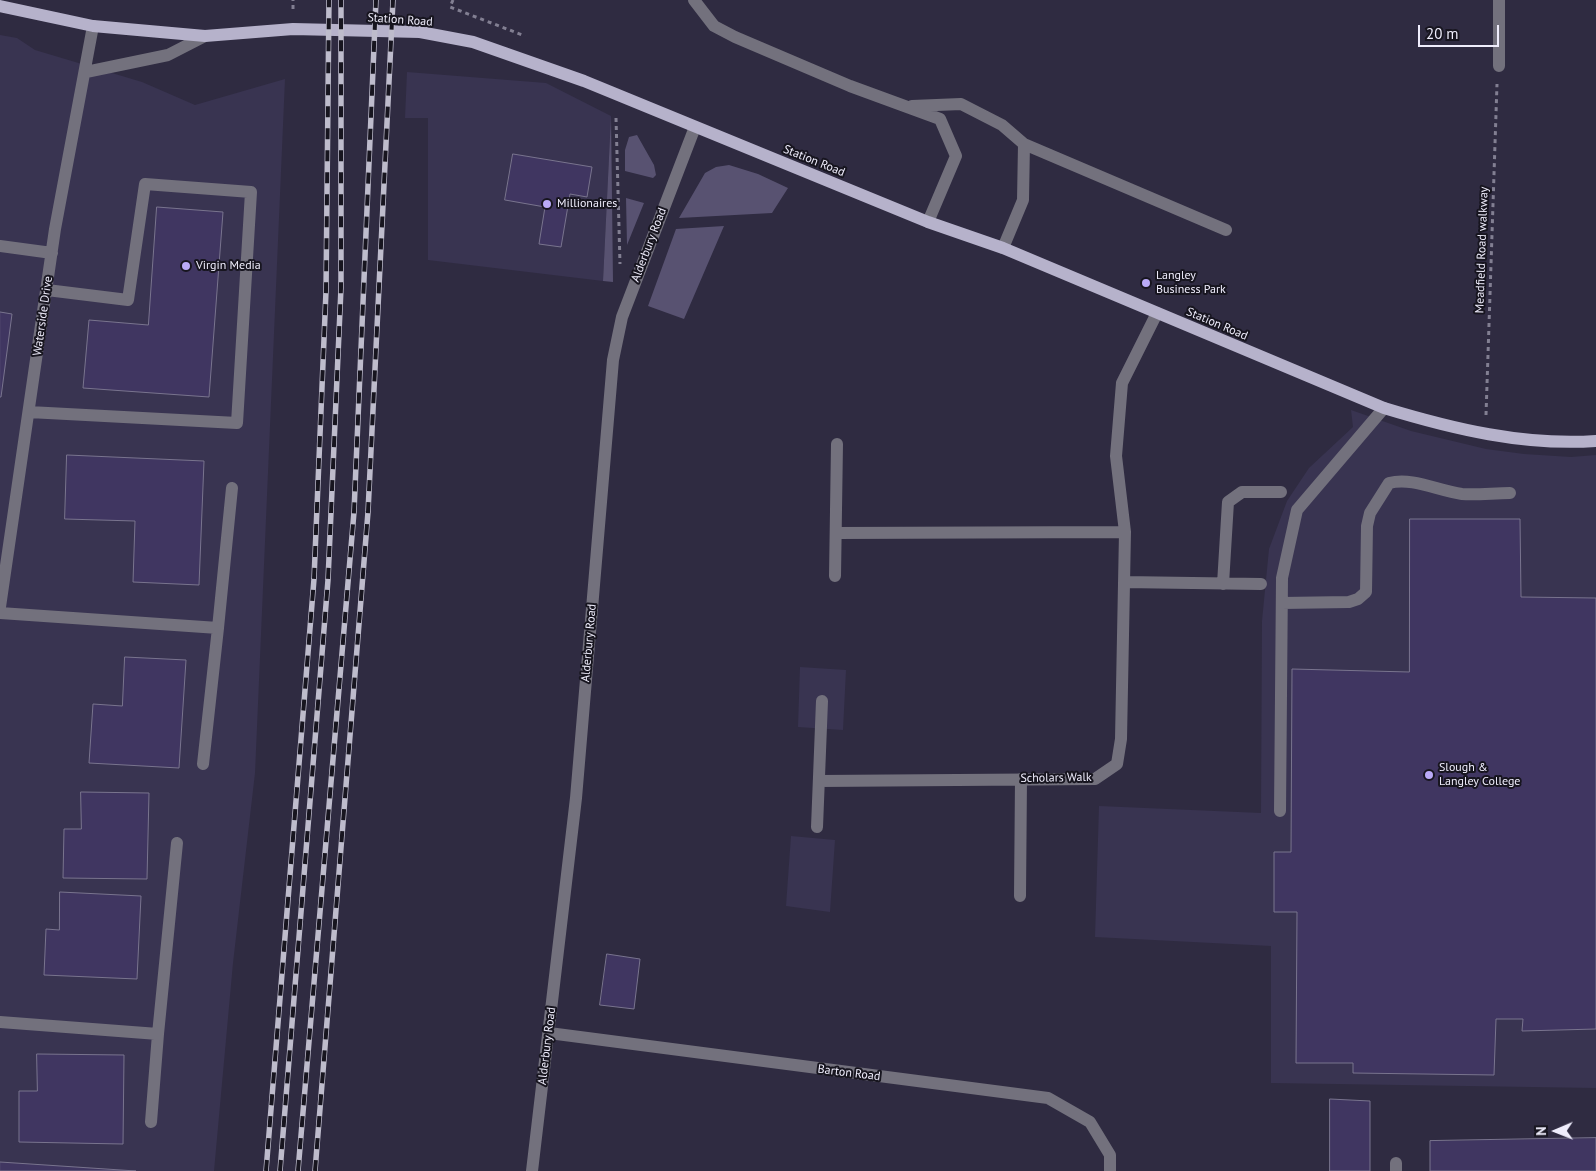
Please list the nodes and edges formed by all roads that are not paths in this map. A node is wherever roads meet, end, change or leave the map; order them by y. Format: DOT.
graph roads {
  1 [pos="694,0"];
  2 [pos="1499,0"];
  3 [pos="16,5"];
  4 [pos="0,6"];
  5 [pos="93,26"];
  6 [pos="205,36"];
  7 [pos="1499,66"];
  8 [pos="86,72"];
  9 [pos="905,106"];
  10 [pos="695,127"];
  11 [pos="1024,144"];
  12 [pos="928,222"];
  13 [pos="1226,230"];
  14 [pos="0,246"];
  15 [pos="1003,248"];
  16 [pos="52,254"];
  17 [pos="47,290"];
  18 [pos="1157,313"];
  19 [pos="1384,408"];
  20 [pos="28,412"];
  21 [pos="1596,441"];
  22 [pos="837,444"];
  23 [pos="232,488"];
  24 [pos="1280,492"];
  25 [pos="1510,493"];
  26 [pos="1125,532"];
  27 [pos="836,533"];
  28 [pos="835,576"];
  29 [pos="1124,582"];
  30 [pos="1223,584"];
  31 [pos="1261,584"];
  32 [pos="1282,603"];
  33 [pos="0,607"];
  34 [pos="0,613"];
  35 [pos="218,628"];
  36 [pos="822,702"];
  37 [pos="203,764"];
  38 [pos="1021,779"];
  39 [pos="819,781"];
  40 [pos="1280,811"];
  41 [pos="818,827"];
  42 [pos="177,843"];
  43 [pos="1020,896"];
  44 [pos="0,1022"];
  45 [pos="549,1033"];
  46 [pos="158,1034"];
  47 [pos="151,1122"];
  48 [pos="532,1171"];
  49 [pos="1110,1171"];
  1 -- 9 [label="street"];
  2 -- 7 [label="street"];
  3 -- 4 [label="main road, Station Road"];
  3 -- 5 [label="main road, Station Road"];
  5 -- 6 [label="main road, Station Road"];
  5 -- 8 [label="street, Waterside Drive"];
  6 -- 8 [label="street"];
  6 -- 10 [label="main road, Station Road"];
  8 -- 16 [label="street, Waterside Drive"];
  9 -- 11 [label="street"];
  9 -- 12 [label="street"];
  10 -- 12 [label="main road, Station Road"];
  10 -- 45 [label="street, Alderbury Road"];
  11 -- 13 [label="street"];
  11 -- 15 [label="street"];
  12 -- 15 [label="main road, Station Road"];
  14 -- 16 [label="street"];
  15 -- 18 [label="main road, Station Road"];
  16 -- 17 [label="street, Waterside Drive"];
  17 -- 20 [label="street, Waterside Drive"];
  17 -- 20 [label="street"];
  18 -- 19 [label="main road, Station Road"];
  18 -- 26 [label="street, Scholars Walk"];
  19 -- 21 [label="main road, Station Road"];
  19 -- 32 [label="street"];
  20 -- 33 [label="street, Waterside Drive"];
  22 -- 27 [label="street"];
  23 -- 35 [label="street"];
  24 -- 30 [label="street"];
  25 -- 32 [label="street"];
  26 -- 27 [label="street"];
  26 -- 29 [label="street, Scholars Walk"];
  27 -- 28 [label="street"];
  29 -- 30 [label="street"];
  29 -- 38 [label="street, Scholars Walk"];
  30 -- 31 [label="street"];
  32 -- 40 [label="street"];
  34 -- 35 [label="street"];
  35 -- 37 [label="street"];
  36 -- 39 [label="street"];
  38 -- 39 [label="street, Scholars Walk"];
  38 -- 43 [label="street"];
  39 -- 41 [label="street"];
  42 -- 46 [label="street"];
  44 -- 46 [label="street"];
  45 -- 48 [label="street, Alderbury Road"];
  45 -- 49 [label="street, Barton Road"];
  46 -- 47 [label="street"];
}
